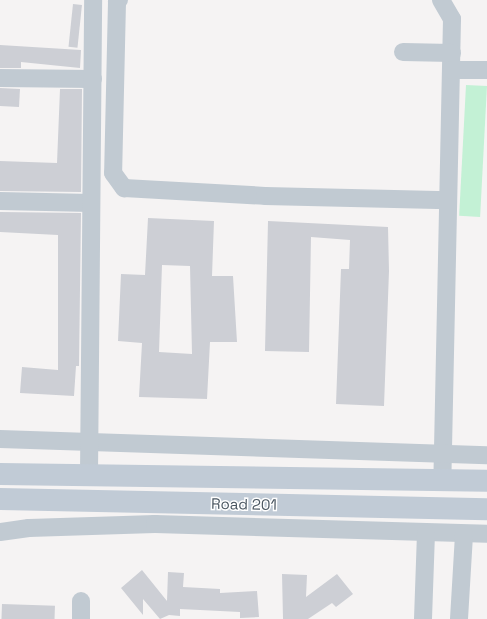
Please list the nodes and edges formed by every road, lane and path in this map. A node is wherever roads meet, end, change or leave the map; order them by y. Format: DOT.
graph roads {
  1 [pos="93,0"];
  2 [pos="120,0"];
  3 [pos="441,0"];
  4 [pos="403,52"];
  5 [pos="452,62"];
  6 [pos="487,70"];
  7 [pos="0,78"];
  8 [pos="93,79"];
  9 [pos="0,200"];
  10 [pos="448,200"];
  11 [pos="91,203"];
  12 [pos="0,439"];
  13 [pos="90,444"];
  14 [pos="443,454"];
  15 [pos="487,455"];
  16 [pos="0,474"];
  17 [pos="89,475"];
  18 [pos="442,481"];
  19 [pos="487,481"];
  20 [pos="0,499"];
  21 [pos="487,509"];
  22 [pos="0,532"];
  23 [pos="426,534"];
  24 [pos="464,534"];
  25 [pos="487,534"];
  26 [pos="81,601"];
  27 [pos="81,619"];
  28 [pos="423,619"];
  29 [pos="459,619"];
  1 -- 8 [label="street"];
  2 -- 10 [label="street"];
  3 -- 5 [label="street"];
  4 -- 5 [label="street"];
  5 -- 6 [label="street"];
  5 -- 10 [label="street"];
  7 -- 8 [label="street"];
  8 -- 11 [label="street"];
  9 -- 11 [label="street"];
  10 -- 14 [label="street"];
  11 -- 13 [label="street"];
  12 -- 13 [label="street"];
  13 -- 14 [label="street"];
  13 -- 17 [label="street"];
  14 -- 15 [label="street"];
  14 -- 18 [label="street"];
  16 -- 17 [label="main road, Road 201"];
  17 -- 18 [label="main road, Road 201"];
  18 -- 19 [label="main road, Road 201"];
  20 -- 21 [label="main road, Road 201"];
  22 -- 23 [label="street"];
  23 -- 24 [label="street"];
  23 -- 28 [label="street"];
  24 -- 25 [label="street"];
  24 -- 29 [label="street"];
  26 -- 27 [label="street"];
}
